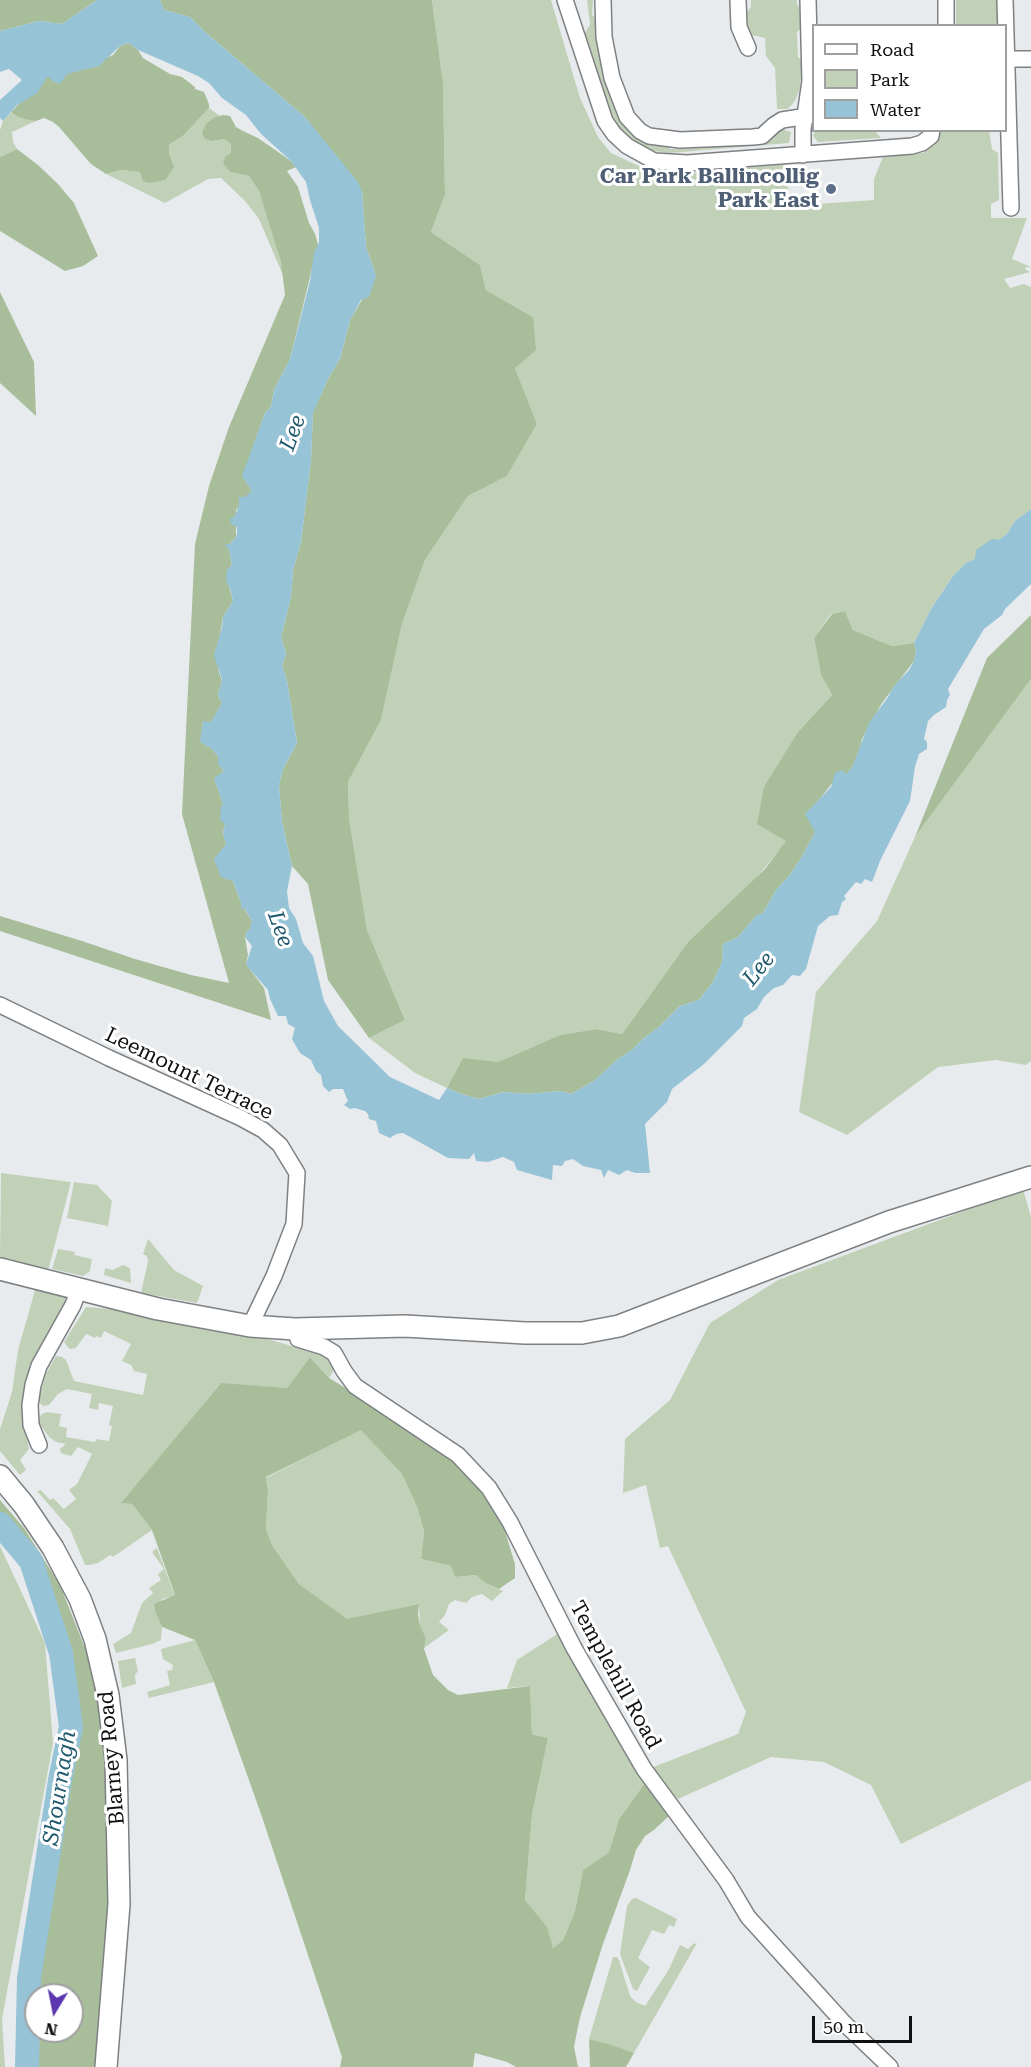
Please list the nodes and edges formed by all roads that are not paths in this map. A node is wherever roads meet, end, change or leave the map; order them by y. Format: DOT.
graph roads {
  1 [pos="564,0"];
  2 [pos="603,0"];
  3 [pos="738,0"];
  4 [pos="808,0"];
  5 [pos="946,0"];
  6 [pos="1005,0"];
  7 [pos="946,24"];
  8 [pos="1005,24"];
  9 [pos="748,48"];
  10 [pos="1007,59"];
  11 [pos="1031,59"];
  12 [pos="1007,89"];
  13 [pos="809,116"];
  14 [pos="932,132"];
  15 [pos="802,155"];
  16 [pos="1011,208"];
  17 [pos="0,1005"];
  18 [pos="1031,1178"];
  19 [pos="0,1269"];
  20 [pos="79,1289"];
  21 [pos="250,1326"];
  22 [pos="295,1329"];
  23 [pos="39,1445"];
  24 [pos="0,1476"];
  25 [pos="106,2067"];
  26 [pos="890,2067"];
  1 -- 15 [label="street"];
  2 -- 13 [label="street"];
  3 -- 9 [label="street"];
  4 -- 13 [label="street"];
  5 -- 7 [label="street"];
  6 -- 8 [label="street"];
  10 -- 11 [label="street"];
  12 -- 16 [label="street"];
  13 -- 15 [label="street"];
  14 -- 15 [label="street"];
  17 -- 21 [label="street, Leemount Terrace"];
  18 -- 22 [label="main road"];
  19 -- 20 [label="main road"];
  20 -- 21 [label="main road"];
  20 -- 23 [label="street"];
  21 -- 22 [label="main road"];
  22 -- 26 [label="street, Templehill Road"];
  24 -- 25 [label="main road, Blarney Road"];
}
